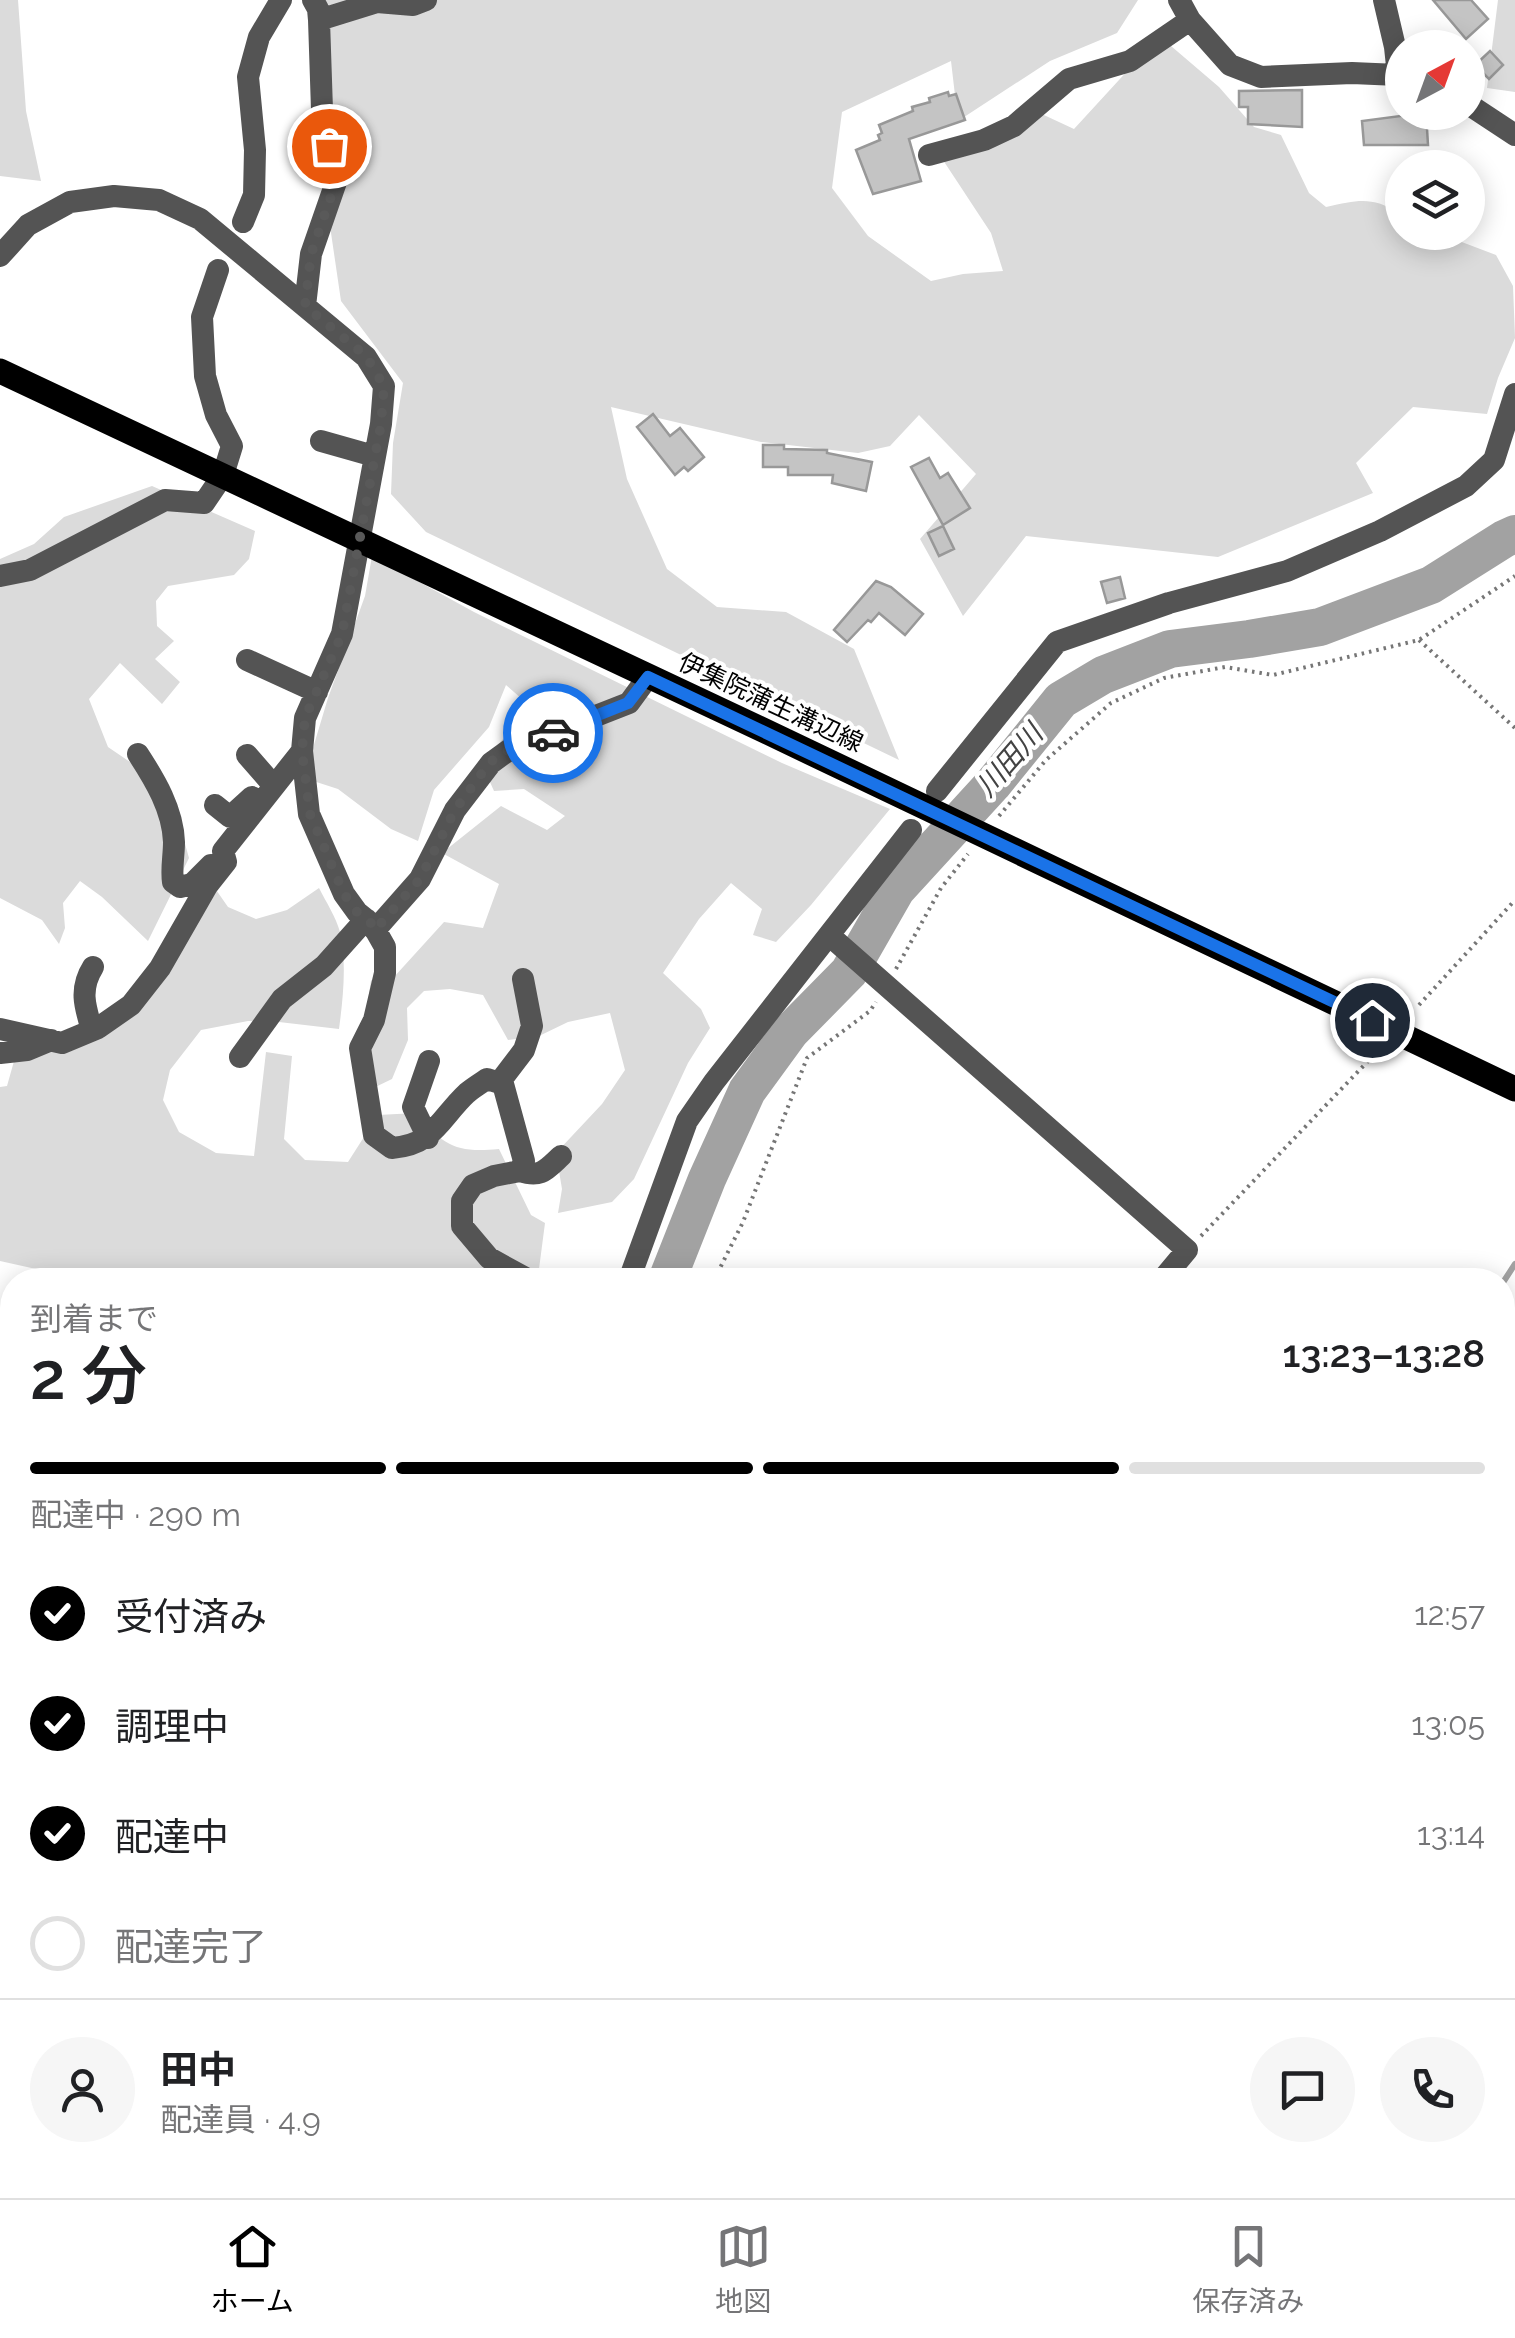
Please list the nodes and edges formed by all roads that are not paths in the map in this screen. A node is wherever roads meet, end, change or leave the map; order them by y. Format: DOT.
graph roads {
  1 [pos="281,0"];
  2 [pos="426,0"];
  3 [pos="1384,0"];
  4 [pos="316,10"];
  5 [pos="1184,10"];
  6 [pos="1391,30"];
  7 [pos="1385,76"];
  8 [pos="1485,115"];
  9 [pos="1515,135"];
  10 [pos="929,155"];
  11 [pos="243,222"];
  12 [pos="0,256"];
  13 [pos="218,270"];
  14 [pos="305,306"];
  15 [pos="0,372"];
  16 [pos="1515,394"];
  17 [pos="321,441"];
  18 [pos="372,463"];
  19 [pos="224,475"];
  20 [pos="0,576"];
  21 [pos="247,660"];
  22 [pos="648,677"];
  23 [pos="316,692"];
  24 [pos="302,751"];
  25 [pos="138,754"];
  26 [pos="247,755"];
  27 [pos="272,784"];
  28 [pos="937,791"];
  29 [pos="216,805"];
  30 [pos="911,830"];
  31 [pos="225,857"];
  32 [pos="224,889"];
  33 [pos="370,924"];
  34 [pos="830,936"];
  35 [pos="94,967"];
  36 [pos="524,979"];
  37 [pos="0,1028"];
  38 [pos="92,1030"];
  39 [pos="52,1040"];
  40 [pos="0,1053"];
  41 [pos="240,1056"];
  42 [pos="428,1060"];
  43 [pos="498,1083"];
  44 [pos="1515,1089"];
  45 [pos="428,1138"];
  46 [pos="562,1156"];
  47 [pos="520,1171"];
  48 [pos="507,1268"];
  49 [pos="633,1268"];
  50 [pos="1172,1268"];
  1 -- 11 [label="street"];
  2 -- 4 [label="street"];
  3 -- 6 [label="street"];
  4 -- 14 [label="street"];
  5 -- 7 [label="street"];
  5 -- 10 [label="street"];
  8 -- 9 [label="street"];
  12 -- 14 [label="street"];
  13 -- 19 [label="street"];
  14 -- 18 [label="street"];
  15 -- 19 [label="main road, 伊集院蒲生溝辺線"];
  16 -- 28 [label="street"];
  17 -- 18 [label="street"];
  18 -- 23 [label="street"];
  19 -- 20 [label="street"];
  19 -- 22 [label="main road, 伊集院蒲生溝辺線"];
  21 -- 23 [label="street"];
  22 -- 33 [label="street"];
  22 -- 44 [label="main road, 伊集院蒲生溝辺線"];
  23 -- 24 [label="street"];
  24 -- 27 [label="street"];
  24 -- 33 [label="street"];
  25 -- 31 [label="street"];
  26 -- 27 [label="street"];
  27 -- 29 [label="street"];
  27 -- 31 [label="street"];
  30 -- 34 [label="street"];
  31 -- 32 [label="street"];
  31 -- 38 [label="street"];
  33 -- 41 [label="street"];
  33 -- 45 [label="street"];
  34 -- 49 [label="street"];
  34 -- 50 [label="street"];
  35 -- 38 [label="street"];
  36 -- 43 [label="street"];
  37 -- 39 [label="street"];
  38 -- 39 [label="street"];
  39 -- 40 [label="street"];
  42 -- 45 [label="street"];
  43 -- 45 [label="street"];
  43 -- 47 [label="street"];
  46 -- 47 [label="street"];
  47 -- 48 [label="street"];
}
